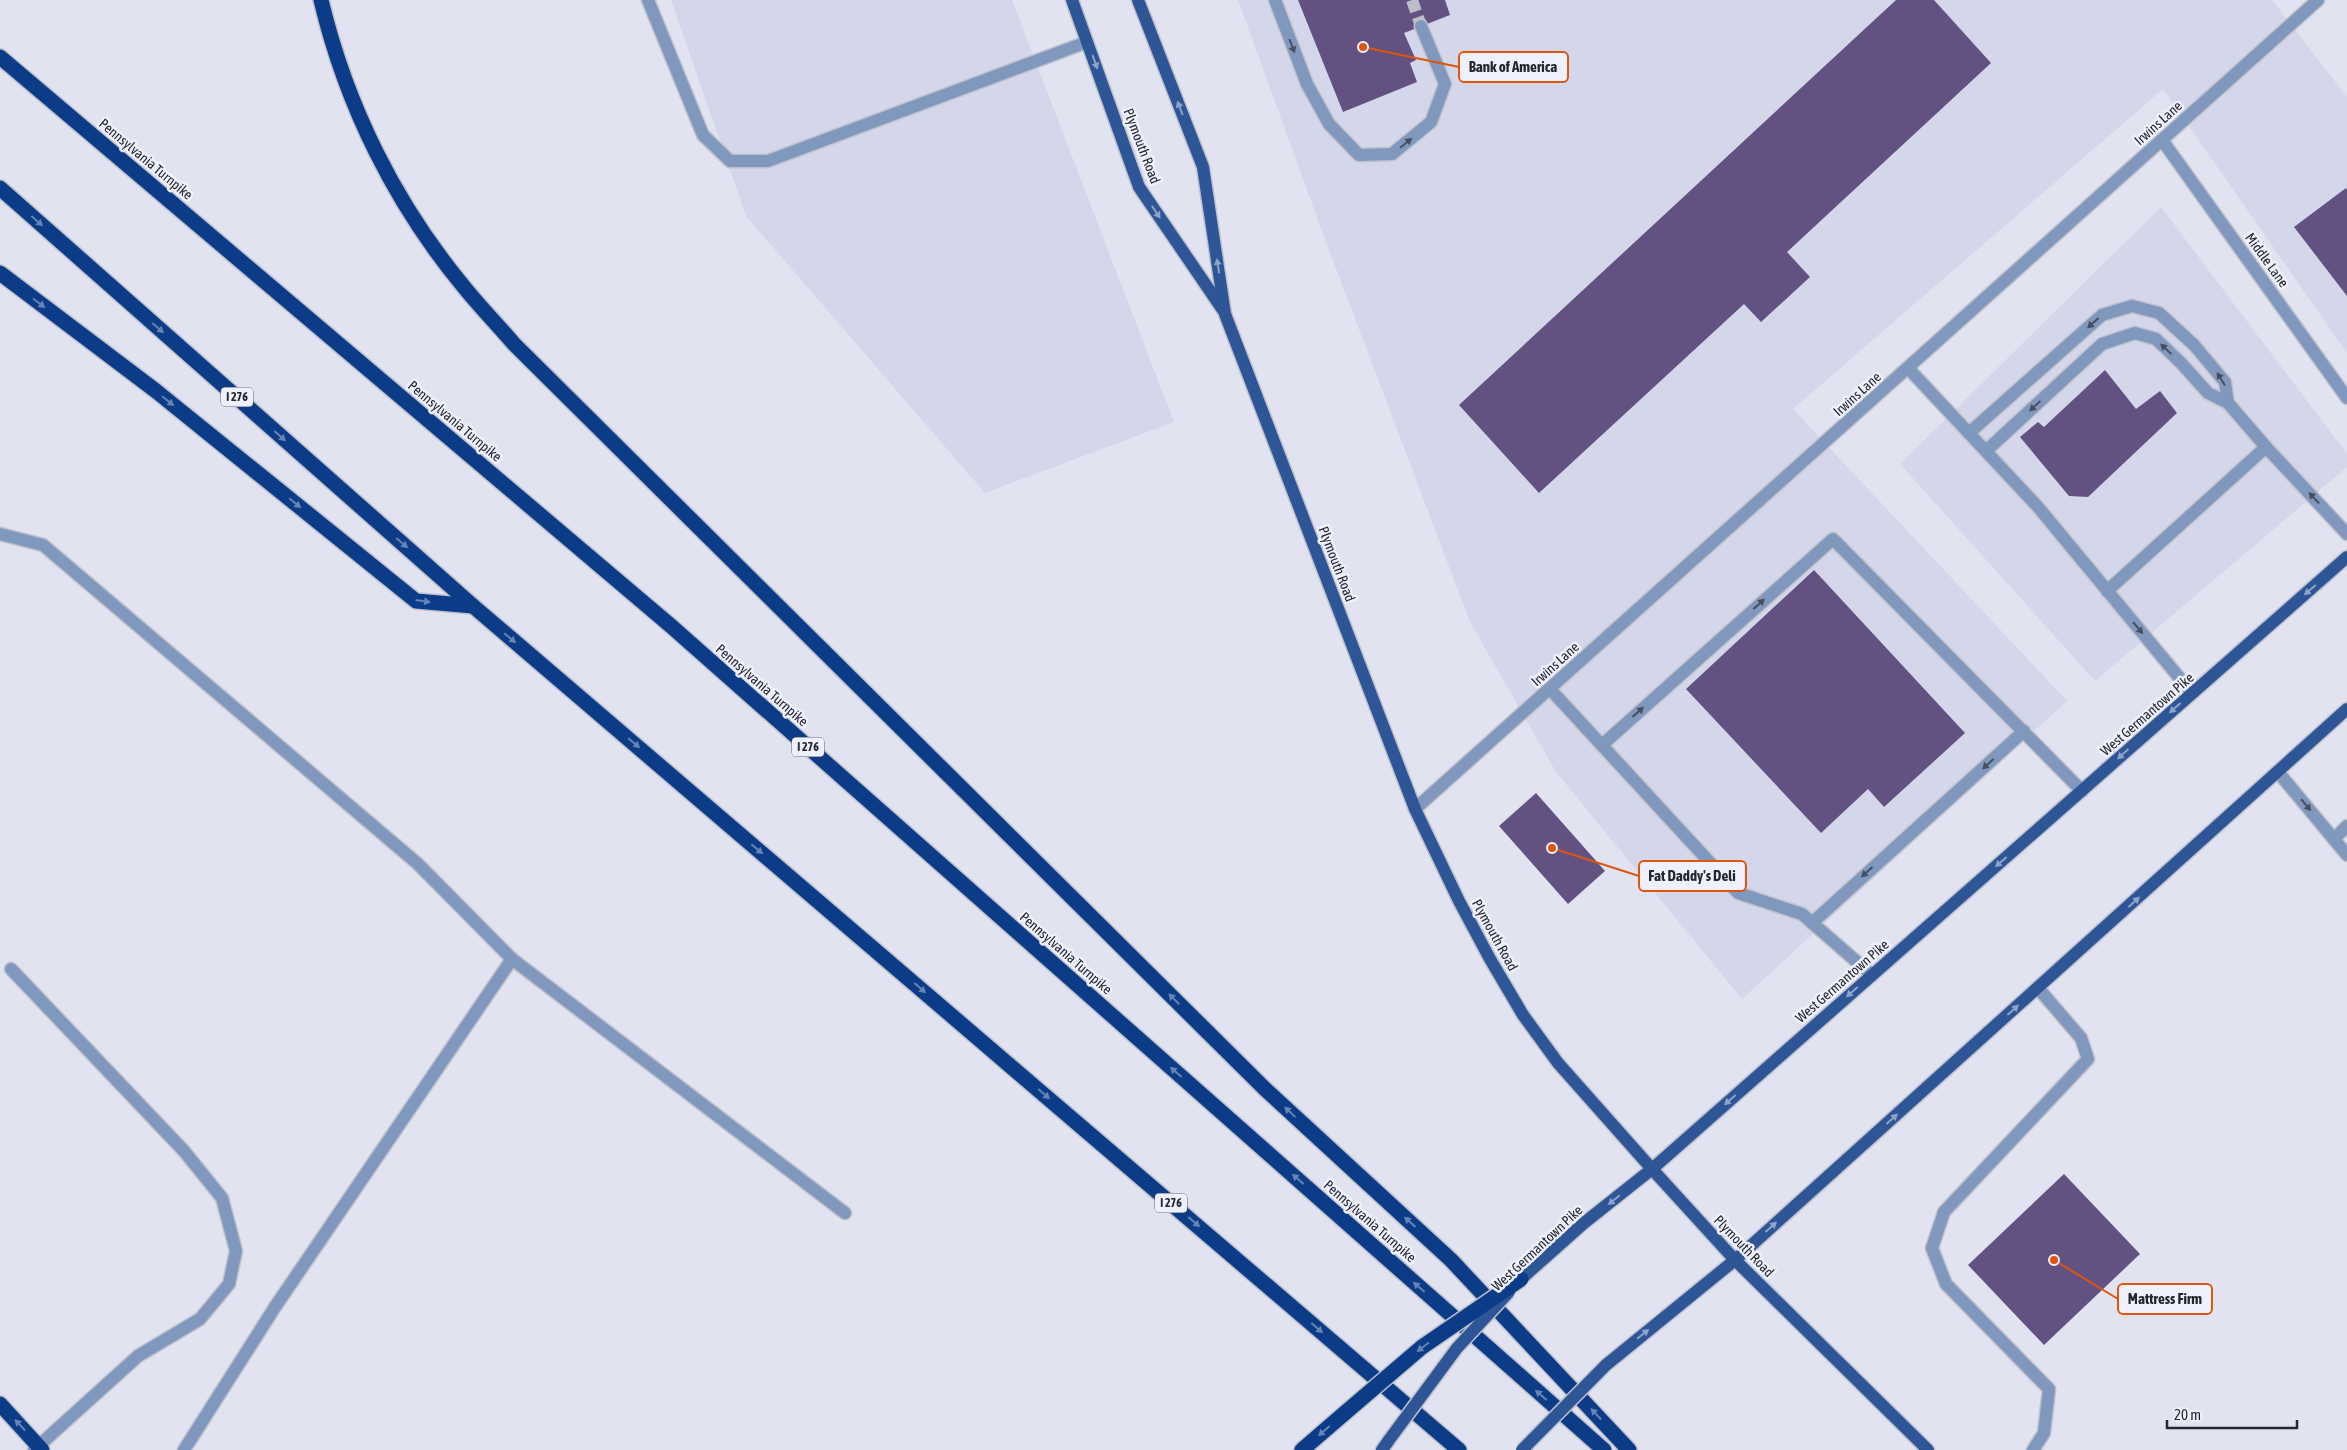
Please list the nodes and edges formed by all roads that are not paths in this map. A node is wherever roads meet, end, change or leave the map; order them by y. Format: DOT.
graph roads {
  1 [pos="321,0"];
  2 [pos="648,0"];
  3 [pos="1072,0"];
  4 [pos="1138,0"];
  5 [pos="1275,0"];
  6 [pos="2318,0"];
  7 [pos="1421,26"];
  8 [pos="1087,42"];
  9 [pos="0,57"];
  10 [pos="2162,140"];
  11 [pos="0,188"];
  12 [pos="0,273"];
  13 [pos="1225,314"];
  14 [pos="1908,368"];
  15 [pos="2347,398"];
  16 [pos="2228,403"];
  17 [pos="1968,433"];
  18 [pos="2266,447"];
  19 [pos="1986,451"];
  20 [pos="0,534"];
  21 [pos="2347,534"];
  22 [pos="2347,557"];
  23 [pos="2107,590"];
  24 [pos="473,606"];
  25 [pos="1550,689"];
  26 [pos="2192,693"];
  27 [pos="2347,709"];
  28 [pos="2024,731"];
  29 [pos="1602,745"];
  30 [pos="2278,772"];
  31 [pos="2082,791"];
  32 [pos="1415,809"];
  33 [pos="2347,826"];
  34 [pos="2334,839"];
  35 [pos="2347,855"];
  36 [pos="1812,923"];
  37 [pos="512,959"];
  38 [pos="11,969"];
  39 [pos="1872,976"];
  40 [pos="2038,988"];
  41 [pos="1652,1169"];
  42 [pos="845,1213"];
  43 [pos="1735,1260"];
  44 [pos="1521,1279"];
  45 [pos="0,1404"];
  46 [pos="1386,1445"];
  47 [pos="39,1449"];
  48 [pos="184,1450"];
  49 [pos="1302,1450"];
  50 [pos="1459,1450"];
  51 [pos="1522,1450"];
  52 [pos="1604,1450"];
  53 [pos="1629,1450"];
  54 [pos="1928,1450"];
  55 [pos="2033,1450"];
  53 -- 1 [label="highway, one-way"];
  2 -- 8 [label="street"];
  3 -- 8 [label="main road, Plymouth Road"];
  13 -- 4 [label="main road, Plymouth Road, one-way"];
  5 -- 7 [label="street, one-way"];
  6 -- 10 [label="street, Irwins Lane"];
  8 -- 13 [label="main road, Plymouth Road, one-way"];
  52 -- 9 [label="highway, Pennsylvania Turnpike / I 276, one-way"];
  10 -- 14 [label="street, Irwins Lane"];
  10 -- 15 [label="street, Middle Lane"];
  11 -- 24 [label="highway, I 276, one-way"];
  12 -- 24 [label="highway, one-way"];
  13 -- 32 [label="main road, Plymouth Road"];
  14 -- 17 [label="street"];
  14 -- 25 [label="street, Irwins Lane"];
  16 -- 17 [label="street, one-way"];
  16 -- 18 [label="street"];
  16 -- 19 [label="street, one-way"];
  17 -- 19 [label="street"];
  21 -- 18 [label="street, one-way"];
  18 -- 23 [label="street"];
  19 -- 23 [label="street"];
  20 -- 37 [label="street"];
  22 -- 26 [label="main road, West Germantown Pike, one-way"];
  23 -- 26 [label="street, one-way"];
  24 -- 50 [label="highway, I 276, one-way"];
  25 -- 29 [label="street"];
  25 -- 32 [label="street, Irwins Lane"];
  26 -- 31 [label="main road, West Germantown Pike, one-way"];
  27 -- 30 [label="main road"];
  29 -- 28 [label="street, one-way"];
  28 -- 31 [label="street"];
  28 -- 36 [label="street, one-way"];
  29 -- 36 [label="street"];
  30 -- 34 [label="street, one-way"];
  40 -- 30 [label="main road, one-way"];
  31 -- 39 [label="main road, West Germantown Pike, one-way"];
  32 -- 41 [label="main road, Plymouth Road"];
  33 -- 34 [label="street"];
  34 -- 35 [label="street"];
  36 -- 39 [label="street"];
  37 -- 42 [label="street"];
  37 -- 48 [label="street"];
  38 -- 47 [label="street"];
  39 -- 41 [label="main road, West Germantown Pike, one-way"];
  43 -- 40 [label="main road, one-way"];
  40 -- 55 [label="street"];
  41 -- 43 [label="main road, Plymouth Road"];
  41 -- 44 [label="main road, West Germantown Pike, one-way"];
  51 -- 43 [label="main road, one-way, bridge"];
  43 -- 54 [label="main road, Plymouth Road"];
  44 -- 46 [label="main road, West Germantown Pike, bridge"];
  44 -- 49 [label="highway, one-way, bridge"];
  47 -- 45 [label="highway, one-way"];
}
